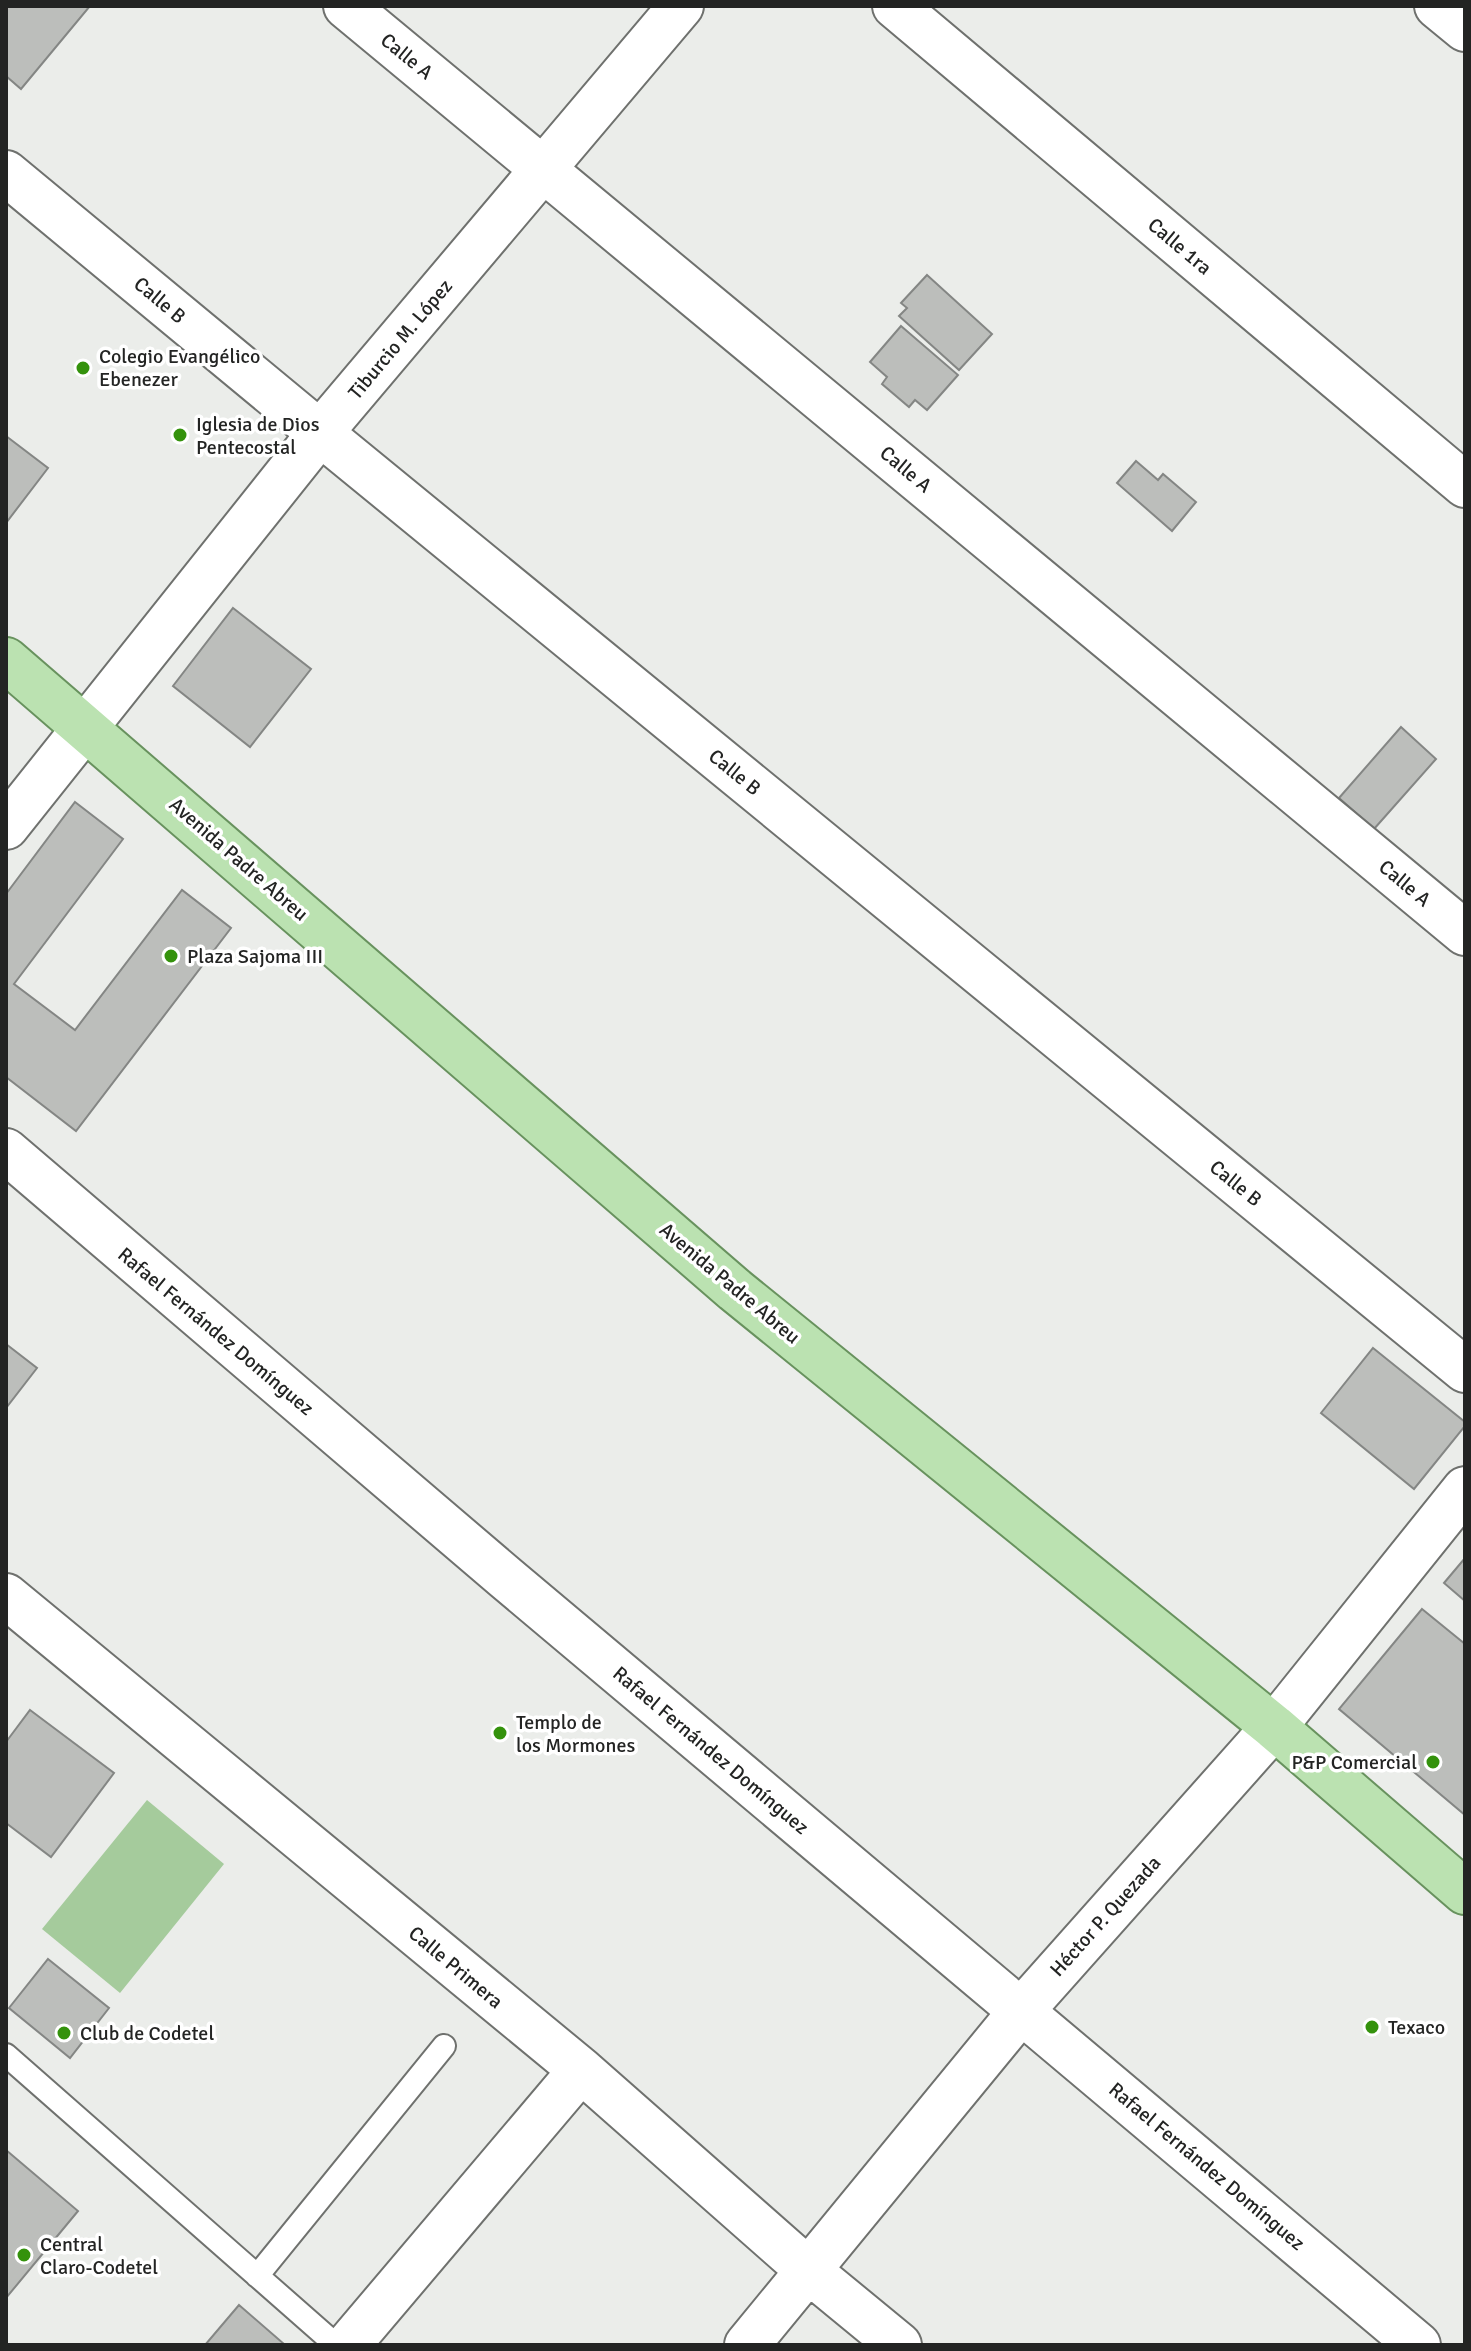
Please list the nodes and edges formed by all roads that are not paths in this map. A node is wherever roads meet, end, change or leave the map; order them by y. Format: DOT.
graph roads {
  1 [pos="346,6"];
  2 [pos="681,6"];
  3 [pos="895,6"];
  4 [pos="1437,6"];
  5 [pos="1465,29"];
  6 [pos="544,168"];
  7 [pos="6,173"];
  8 [pos="320,433"];
  9 [pos="1465,485"];
  10 [pos="6,660"];
  11 [pos="87,728"];
  12 [pos="6,827"];
  13 [pos="1465,933"];
  14 [pos="6,1151"];
  15 [pos="1465,1370"];
  16 [pos="1465,1489"];
  17 [pos="6,1596"];
  18 [pos="1274,1727"];
  19 [pos="1465,1892"];
  20 [pos="1022,2010"];
  21 [pos="444,2046"];
  22 [pos="6,2055"];
  23 [pos="581,2070"];
  24 [pos="809,2271"];
  25 [pos="257,2276"];
  26 [pos="336,2345"];
  27 [pos="348,2345"];
  28 [pos="747,2345"];
  29 [pos="899,2345"];
  30 [pos="1418,2345"];
  1 -- 6 [label="street, Calle A"];
  2 -- 6 [label="street, Tiburcio M. López"];
  3 -- 9 [label="street, Calle 1ra"];
  4 -- 5 [label="street"];
  6 -- 8 [label="street, Tiburcio M. López"];
  6 -- 13 [label="street, Calle A"];
  7 -- 8 [label="street, Calle B"];
  8 -- 11 [label="street, Tiburcio M. López"];
  8 -- 15 [label="street, Calle B"];
  10 -- 11 [label="main road, Avenida Padre Abreu"];
  11 -- 12 [label="street, Tiburcio M. López"];
  11 -- 18 [label="main road, Avenida Padre Abreu"];
  14 -- 20 [label="street, Rafael Fernández Domínguez"];
  16 -- 18 [label="street, Héctor P. Quezada"];
  17 -- 23 [label="street, Calle Primera"];
  18 -- 19 [label="main road, Avenida Padre Abreu"];
  18 -- 20 [label="street, Héctor P. Quezada"];
  20 -- 24 [label="street, Héctor P. Quezada"];
  20 -- 30 [label="street, Rafael Fernández Domínguez"];
  21 -- 25 [label="lane"];
  22 -- 25 [label="lane"];
  23 -- 24 [label="street, Calle Primera"];
  23 -- 27 [label="street"];
  24 -- 28 [label="street, Héctor P. Quezada"];
  24 -- 29 [label="street, Calle Primera"];
  25 -- 26 [label="lane"];
}
